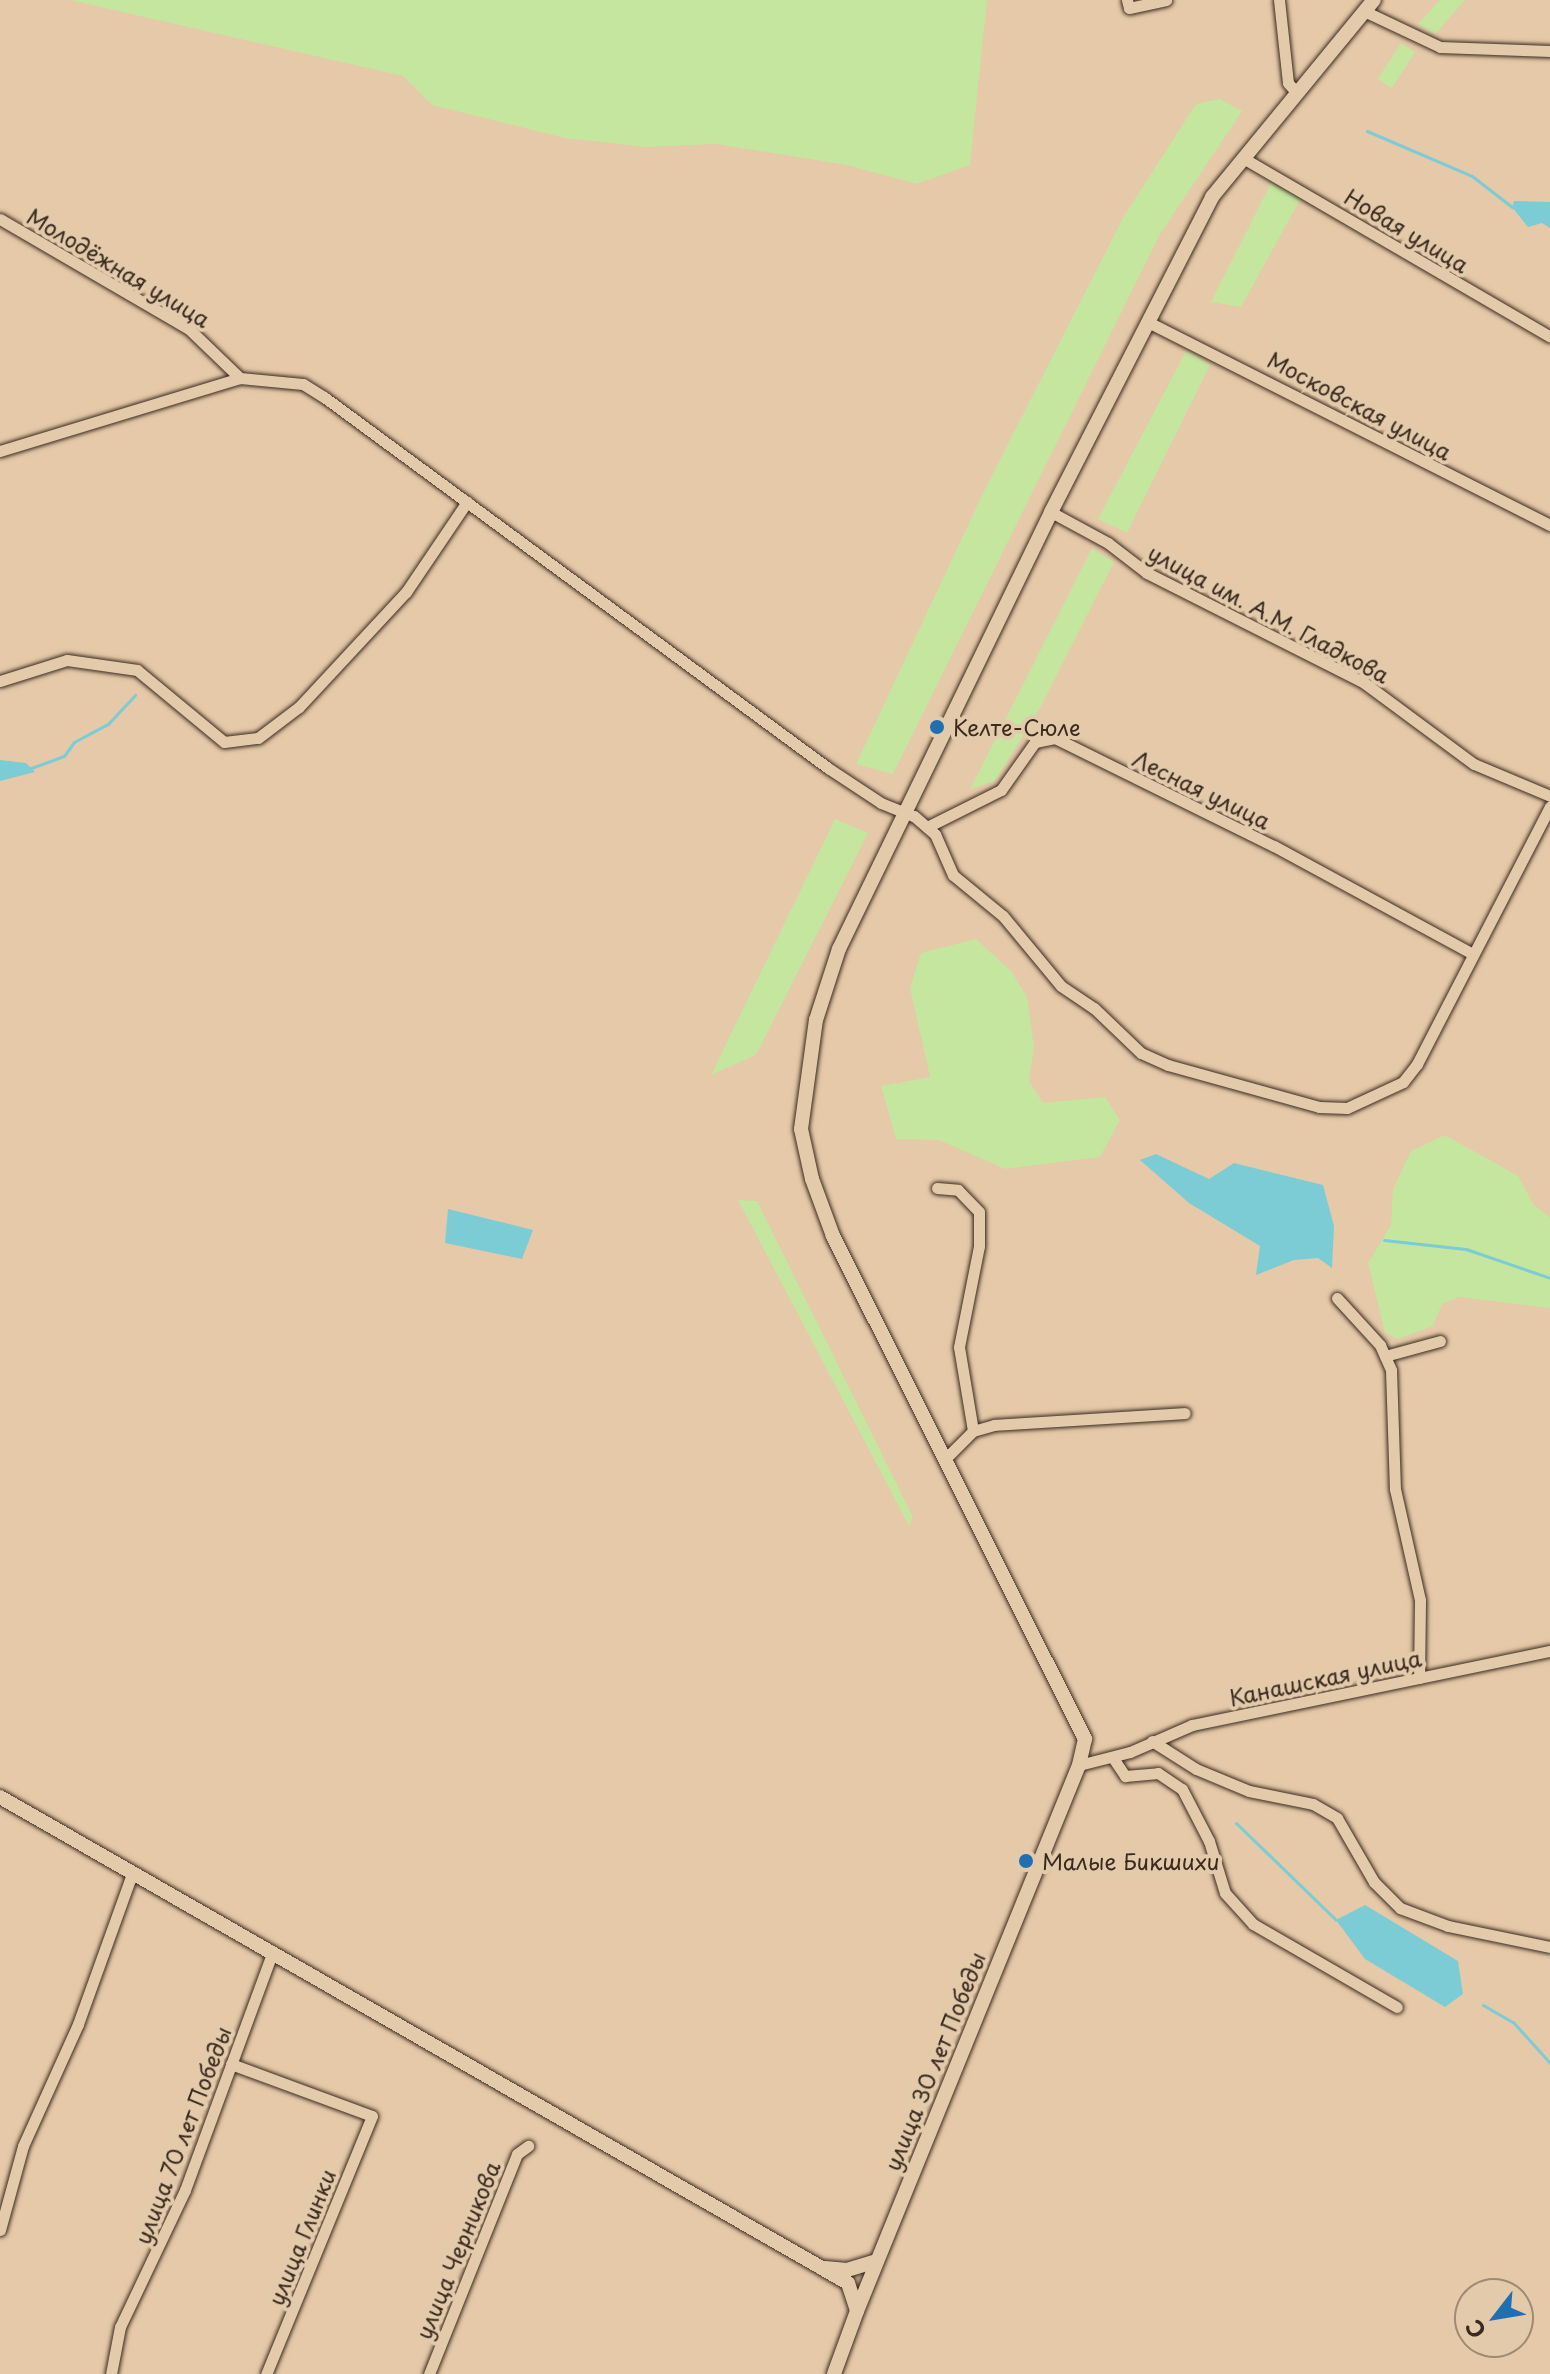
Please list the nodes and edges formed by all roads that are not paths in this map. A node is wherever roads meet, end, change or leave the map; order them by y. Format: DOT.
graph roads {
  1 [pos="1127,0"];
  2 [pos="1166,0"];
  3 [pos="1279,0"];
  4 [pos="1369,6"];
  5 [pos="1550,51"];
  6 [pos="1296,92"];
  7 [pos="1243,158"];
  8 [pos="0,219"];
  9 [pos="1150,323"];
  10 [pos="1550,337"];
  11 [pos="240,378"];
  12 [pos="0,451"];
  13 [pos="467,502"];
  14 [pos="1051,512"];
  15 [pos="1550,525"];
  16 [pos="0,681"];
  17 [pos="1550,796"];
  18 [pos="1550,806"];
  19 [pos="907,814"];
  20 [pos="927,827"];
  21 [pos="1473,954"];
  22 [pos="937,1188"];
  23 [pos="1337,1298"];
  24 [pos="1440,1341"];
  25 [pos="1385,1356"];
  26 [pos="1185,1413"];
  27 [pos="973,1431"];
  28 [pos="946,1458"];
  29 [pos="1550,1651"];
  30 [pos="1419,1678"];
  31 [pos="1152,1741"];
  32 [pos="1113,1758"];
  33 [pos="1079,1765"];
  34 [pos="0,1798"];
  35 [pos="132,1874"];
  36 [pos="1550,1947"];
  37 [pos="272,1953"];
  38 [pos="1397,2007"];
  39 [pos="231,2064"];
  40 [pos="528,2146"];
  41 [pos="0,2230"];
  42 [pos="877,2261"];
  43 [pos="825,2268"];
  44 [pos="857,2311"];
  45 [pos="111,2374"];
  46 [pos="266,2374"];
  47 [pos="429,2374"];
  48 [pos="834,2374"];
  1 -- 2 [label="street"];
  3 -- 6 [label="street"];
  4 -- 5 [label="street"];
  4 -- 6 [label="street, улица 30 лет Победы"];
  6 -- 7 [label="street, улица 30 лет Победы"];
  7 -- 9 [label="street, улица 30 лет Победы"];
  7 -- 10 [label="street, Новая улица"];
  8 -- 11 [label="street, Молодёжная улица"];
  9 -- 14 [label="street, улица 30 лет Победы"];
  9 -- 15 [label="street, Московская улица"];
  11 -- 12 [label="street"];
  11 -- 13 [label="street"];
  13 -- 16 [label="street"];
  13 -- 19 [label="street"];
  14 -- 17 [label="street, улица им. А.М. Гладкова"];
  14 -- 19 [label="street, улица 30 лет Победы"];
  18 -- 21 [label="street"];
  19 -- 20 [label="street"];
  19 -- 28 [label="street, улица 30 лет Победы"];
  20 -- 21 [label="street, Лесная улица"];
  20 -- 21 [label="street"];
  22 -- 27 [label="street"];
  23 -- 25 [label="street"];
  24 -- 25 [label="street"];
  25 -- 30 [label="street"];
  26 -- 27 [label="street"];
  27 -- 28 [label="street"];
  28 -- 33 [label="street, улица 30 лет Победы"];
  29 -- 30 [label="street, Канашская улица"];
  30 -- 31 [label="street, Канашская улица"];
  31 -- 32 [label="street, Канашская улица"];
  31 -- 36 [label="street"];
  32 -- 33 [label="street, Канашская улица"];
  32 -- 38 [label="street"];
  33 -- 42 [label="street, улица 30 лет Победы"];
  34 -- 35 [label="street"];
  35 -- 37 [label="street"];
  35 -- 41 [label="street"];
  37 -- 39 [label="street, улица 70 лет Победы"];
  37 -- 43 [label="street"];
  39 -- 45 [label="street, улица 70 лет Победы"];
  39 -- 46 [label="street, улица Глинки"];
  40 -- 47 [label="street, улица Черникова"];
  42 -- 43 [label="street"];
  42 -- 44 [label="street, улица 30 лет Победы"];
  43 -- 44 [label="street"];
  44 -- 48 [label="street, улица 30 лет Победы"];
}
